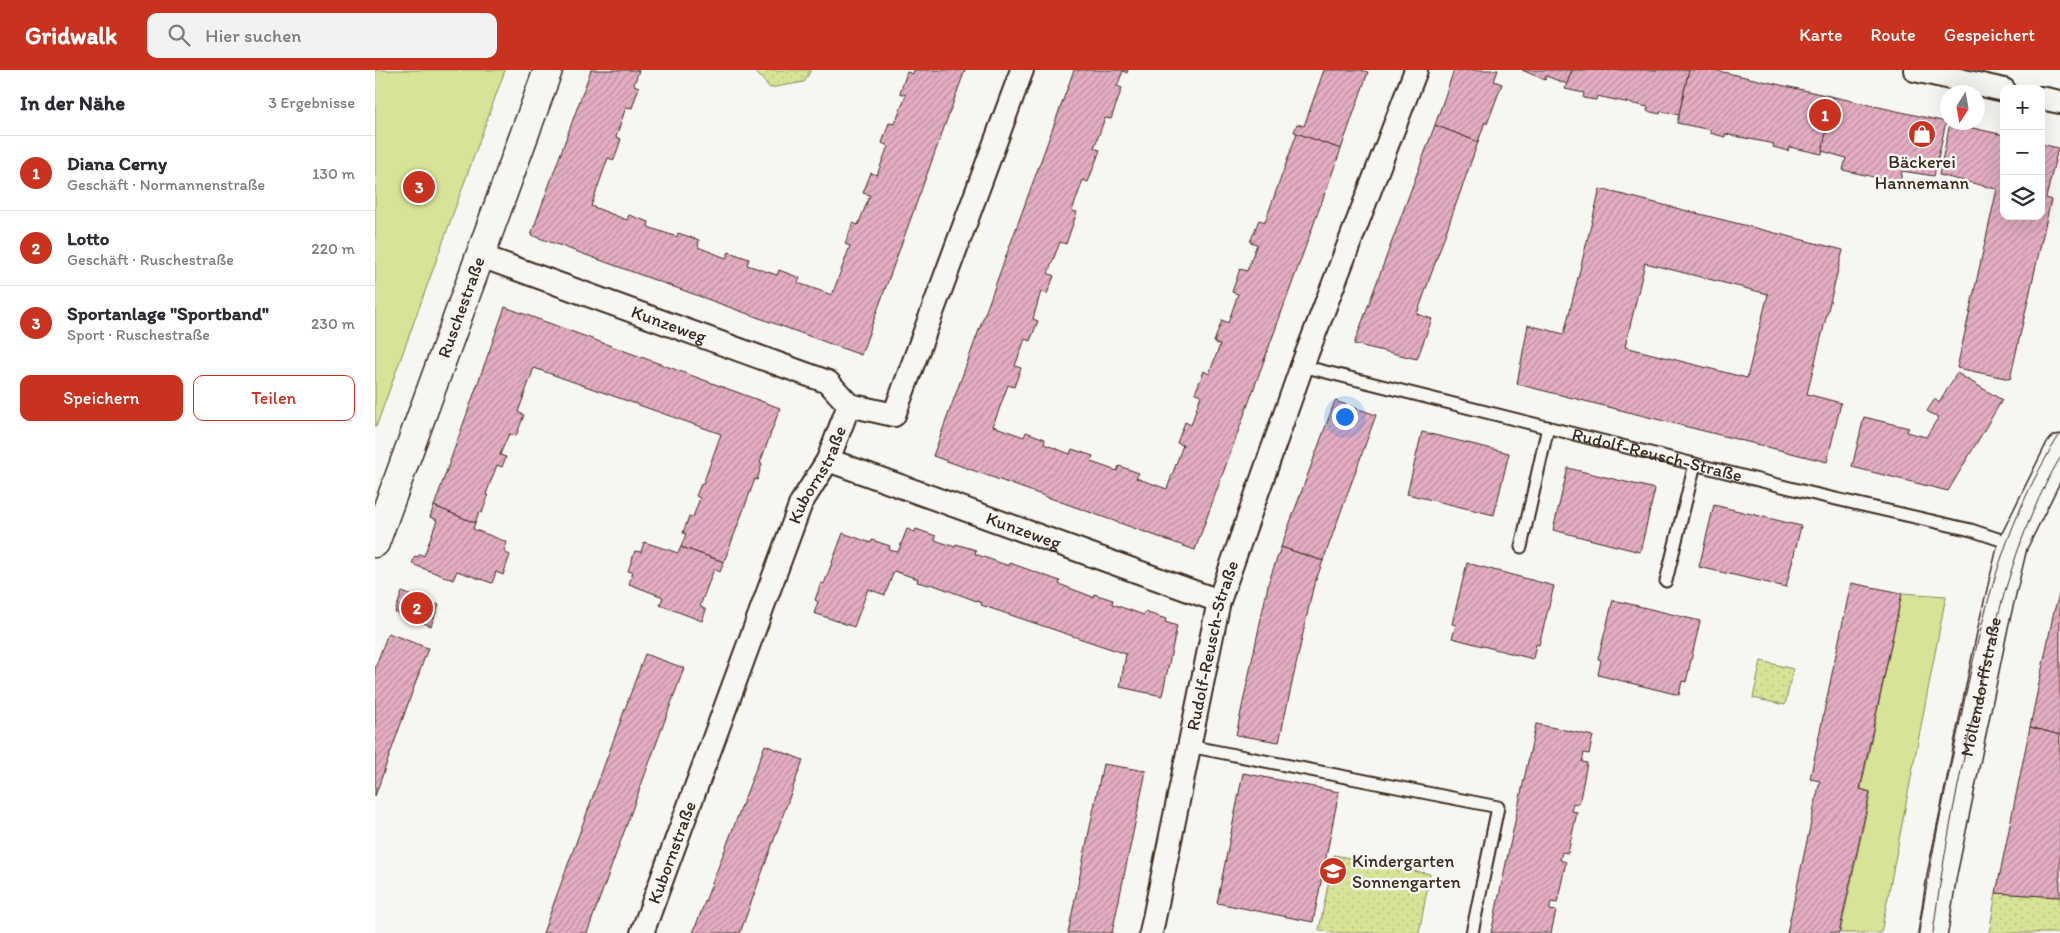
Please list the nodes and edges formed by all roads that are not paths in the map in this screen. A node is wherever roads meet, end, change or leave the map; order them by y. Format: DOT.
graph roads {
  1 [pos="548,70"];
  2 [pos="1022,70"];
  3 [pos="1416,70"];
  4 [pos="1915,70"];
  5 [pos="2000,89"];
  6 [pos="2045,99"];
  7 [pos="2060,102"];
  8 [pos="481,256"];
  9 [pos="1302,366"];
  10 [pos="849,405"];
  11 [pos="1548,428"];
  12 [pos="2060,449"];
  13 [pos="828,460"];
  14 [pos="1695,464"];
  15 [pos="375,543"];
  16 [pos="2013,544"];
  17 [pos="1521,547"];
  18 [pos="1666,581"];
  19 [pos="1219,601"];
  20 [pos="1189,746"];
  21 [pos="642,933"];
  22 [pos="1151,933"];
  23 [pos="1471,933"];
  24 [pos="1933,933"];
  1 -- 8 [label="street, Ruschestraße"];
  2 -- 10 [label="street, Kubornstraße"];
  3 -- 9 [label="street, Rudolf-Reusch-Straße"];
  4 -- 5 [label="street"];
  6 -- 7 [label="street"];
  8 -- 10 [label="street, Kunzeweg"];
  8 -- 15 [label="street, Ruschestraße"];
  9 -- 11 [label="lane, Rudolf-Reusch-Straße"];
  9 -- 19 [label="street, Rudolf-Reusch-Straße"];
  10 -- 13 [label="street, Kubornstraße"];
  11 -- 14 [label="lane, Rudolf-Reusch-Straße"];
  11 -- 17 [label="lane"];
  12 -- 16 [label="street, Möllendorffstraße"];
  13 -- 19 [label="street, Kunzeweg"];
  13 -- 21 [label="street, Kubornstraße"];
  14 -- 16 [label="lane, Rudolf-Reusch-Straße"];
  14 -- 18 [label="lane"];
  16 -- 24 [label="street, Möllendorffstraße"];
  19 -- 20 [label="street, Rudolf-Reusch-Straße"];
  20 -- 22 [label="street, Rudolf-Reusch-Straße"];
  20 -- 23 [label="lane"];
}
